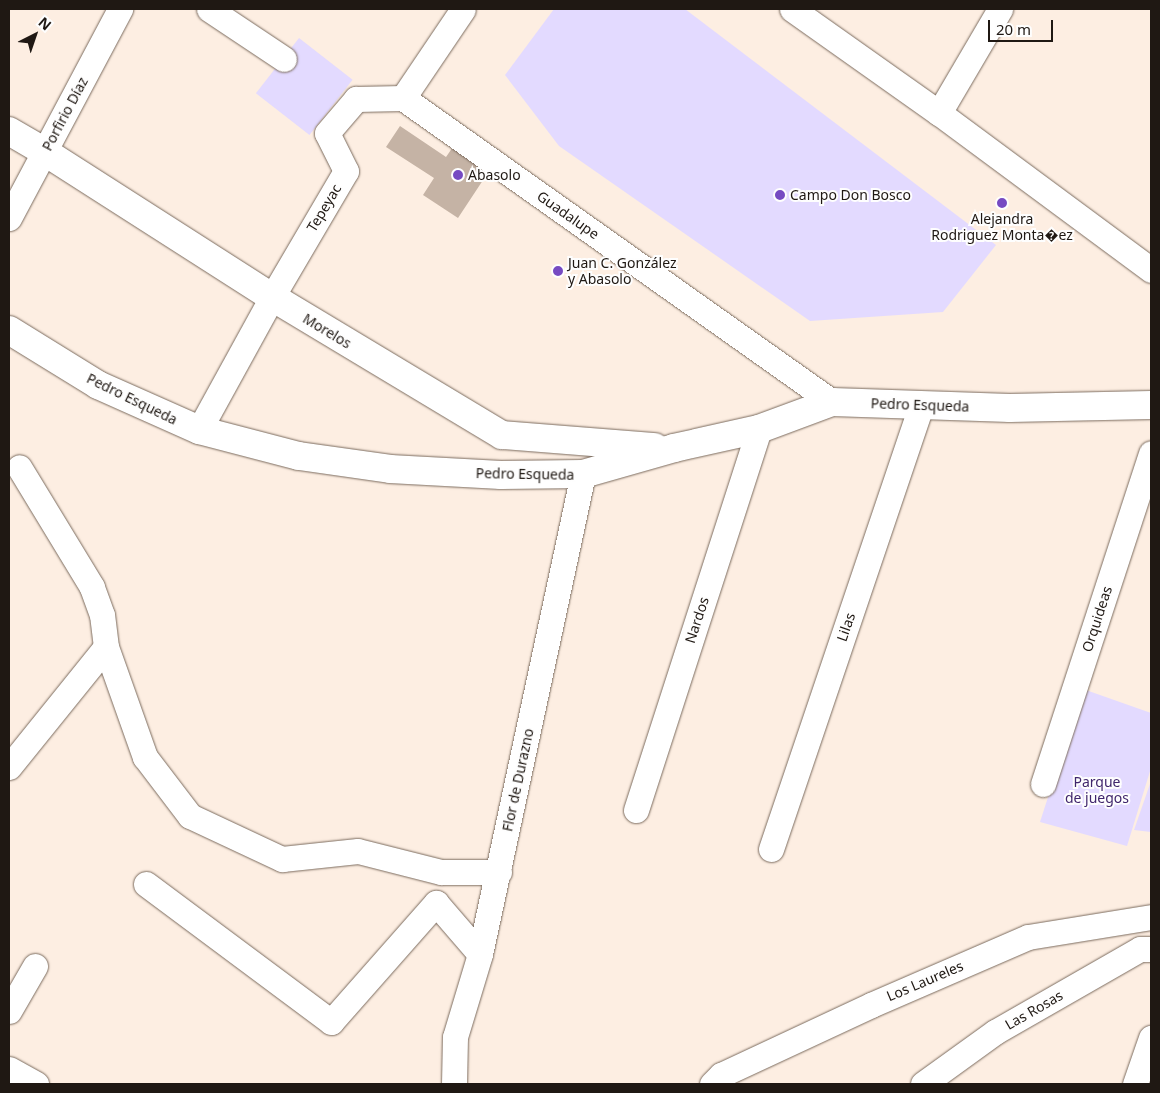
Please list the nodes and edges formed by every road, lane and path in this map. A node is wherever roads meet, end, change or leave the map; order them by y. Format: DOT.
graph roads {
  1 [pos="120,9"];
  2 [pos="209,9"];
  3 [pos="463,9"];
  4 [pos="792,9"];
  5 [pos="1000,9"];
  6 [pos="284,59"];
  7 [pos="403,98"];
  8 [pos="939,113"];
  9 [pos="9,131"];
  10 [pos="45,152"];
  11 [pos="9,218"];
  12 [pos="1151,270"];
  13 [pos="272,297"];
  14 [pos="9,330"];
  15 [pos="832,402"];
  16 [pos="1151,405"];
  17 [pos="921,406"];
  18 [pos="759,429"];
  19 [pos="199,430"];
  20 [pos="674,448"];
  21 [pos="1151,453"];
  22 [pos="19,467"];
  23 [pos="584,474"];
  24 [pos="106,647"];
  25 [pos="9,767"];
  26 [pos="1043,784"];
  27 [pos="636,810"];
  28 [pos="771,849"];
  29 [pos="440,872"];
  30 [pos="499,872"];
  31 [pos="146,884"];
  32 [pos="436,903"];
  33 [pos="1151,917"];
  34 [pos="1151,949"];
  35 [pos="480,954"];
  36 [pos="35,966"];
  37 [pos="9,1011"];
  38 [pos="1151,1038"];
  39 [pos="9,1069"];
  40 [pos="36,1084"];
  41 [pos="454,1084"];
  42 [pos="712,1084"];
  43 [pos="923,1084"];
  44 [pos="1135,1084"];
  1 -- 10 [label="street, Porfirio Díaz"];
  2 -- 6 [label="street"];
  3 -- 7 [label="street"];
  4 -- 8 [label="street"];
  5 -- 8 [label="street"];
  7 -- 13 [label="street, Tepeyac"];
  7 -- 15 [label="street, Guadalupe"];
  8 -- 12 [label="street"];
  9 -- 10 [label="street, Morelos"];
  10 -- 11 [label="street, Porfirio Díaz"];
  10 -- 13 [label="street, Morelos"];
  13 -- 19 [label="street, Tepeyac"];
  13 -- 20 [label="street, Morelos"];
  14 -- 19 [label="street, Pedro Esqueda"];
  15 -- 17 [label="street, Pedro Esqueda"];
  15 -- 18 [label="street, Pedro Esqueda"];
  16 -- 17 [label="street, Pedro Esqueda"];
  17 -- 28 [label="street, Lilas"];
  18 -- 20 [label="street, Pedro Esqueda"];
  18 -- 27 [label="street, Nardos"];
  19 -- 23 [label="street, Pedro Esqueda"];
  20 -- 23 [label="street, Pedro Esqueda"];
  21 -- 26 [label="street, Orquideas"];
  22 -- 24 [label="street"];
  23 -- 30 [label="street, Flor de Durazno"];
  24 -- 25 [label="street"];
  24 -- 29 [label="street"];
  29 -- 30 [label="street"];
  29 -- 32 [label="street"];
  30 -- 35 [label="street, Flor de Durazno"];
  31 -- 32 [label="street"];
  32 -- 35 [label="street"];
  33 -- 42 [label="street, Los Laureles"];
  34 -- 43 [label="street, Las Rosas"];
  35 -- 41 [label="street, Flor de Durazno"];
  36 -- 37 [label="street"];
  38 -- 44 [label="street"];
  39 -- 40 [label="street"];
}
